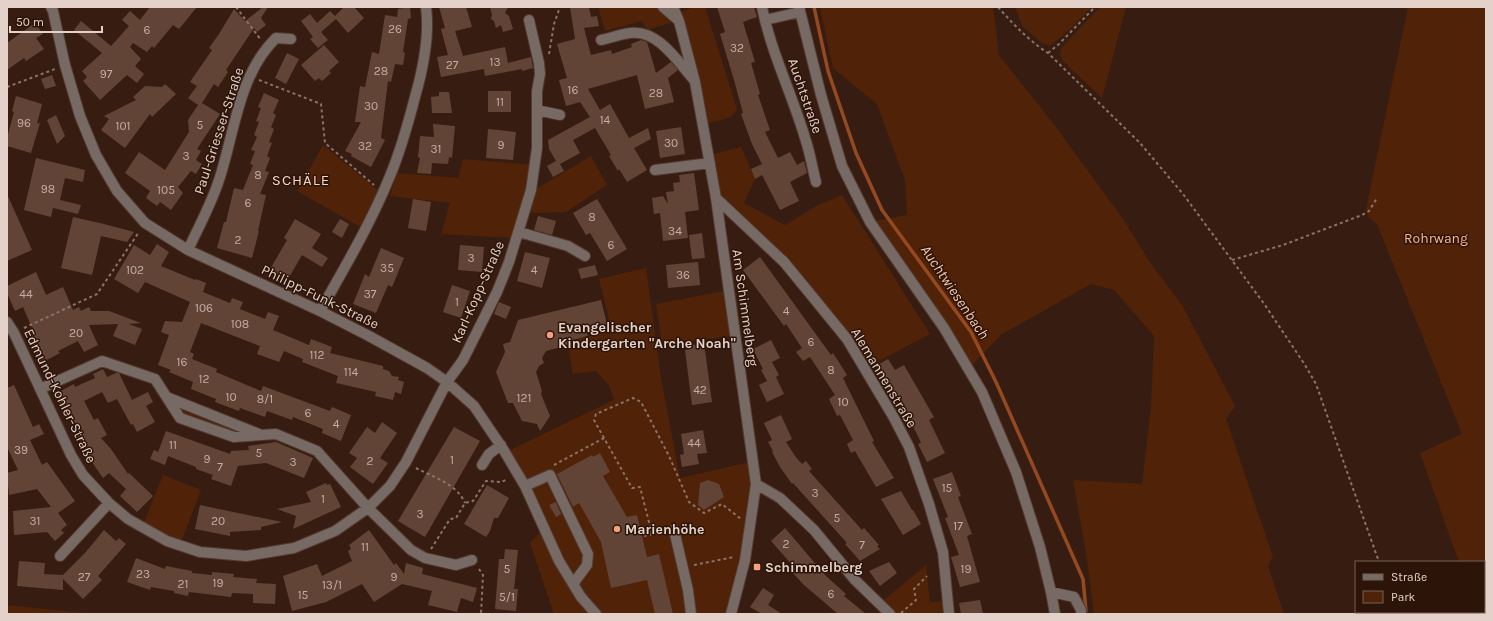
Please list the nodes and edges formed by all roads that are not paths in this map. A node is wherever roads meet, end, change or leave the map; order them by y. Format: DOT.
graph roads {
  1 [pos="426,7"];
  2 [pos="663,7"];
  3 [pos="673,7"];
  4 [pos="762,7"];
  5 [pos="55,8"];
  6 [pos="799,10"];
  7 [pos="529,20"];
  8 [pos="765,20"];
  9 [pos="679,21"];
  10 [pos="291,39"];
  11 [pos="600,40"];
  12 [pos="695,82"];
  13 [pos="537,110"];
  14 [pos="560,115"];
  15 [pos="710,163"];
  16 [pos="655,170"];
  17 [pos="816,182"];
  18 [pos="716,198"];
  19 [pos="519,232"];
  20 [pos="188,250"];
  21 [pos="585,256"];
  22 [pos="320,311"];
  23 [pos="7,322"];
  24 [pos="447,382"];
  25 [pos="40,389"];
  26 [pos="501,445"];
  27 [pos="482,464"];
  28 [pos="756,484"];
  29 [pos="525,486"];
  30 [pos="109,503"];
  31 [pos="368,508"];
  32 [pos="674,530"];
  33 [pos="60,556"];
  34 [pos="472,560"];
  35 [pos="573,584"];
  36 [pos="1051,592"];
  37 [pos="596,614"];
  38 [pos="691,614"];
  39 [pos="731,614"];
  40 [pos="890,614"];
  41 [pos="949,614"];
  42 [pos="1055,614"];
  43 [pos="1081,614"];
  1 -- 22 [label="street"];
  2 -- 9 [label="street"];
  3 -- 9 [label="street, Am Schimmelberg"];
  4 -- 8 [label="street, Auchtstraße"];
  5 -- 20 [label="street, Philipp-Funk-Straße"];
  6 -- 8 [label="street"];
  6 -- 36 [label="street"];
  7 -- 13 [label="street, Karl-Kopp-Straße"];
  8 -- 17 [label="street, Auchtstraße"];
  9 -- 12 [label="street, Am Schimmelberg"];
  10 -- 20 [label="street, Paul-Griesser-Straße"];
  11 -- 12 [label="street"];
  12 -- 15 [label="street, Am Schimmelberg"];
  13 -- 14 [label="street"];
  13 -- 19 [label="street, Karl-Kopp-Straße"];
  15 -- 16 [label="street"];
  15 -- 18 [label="street, Am Schimmelberg"];
  18 -- 28 [label="street, Am Schimmelberg"];
  18 -- 41 [label="street, Alemannenstraße"];
  19 -- 21 [label="street"];
  19 -- 24 [label="street, Karl-Kopp-Straße"];
  20 -- 22 [label="street, Philipp-Funk-Straße"];
  22 -- 24 [label="street, Philipp-Funk-Straße"];
  23 -- 25 [label="street, Edmund-Kohler-Straße"];
  24 -- 26 [label="street, Philipp-Funk-Straße"];
  24 -- 31 [label="street, Edmund-Kohler-Straße"];
  25 -- 30 [label="street, Edmund-Kohler-Straße"];
  25 -- 31 [label="street"];
  26 -- 27 [label="street"];
  26 -- 29 [label="street, Philipp-Funk-Straße"];
  28 -- 39 [label="street, Am Schimmelberg"];
  28 -- 40 [label="street"];
  29 -- 35 [label="street, Philipp-Funk-Straße"];
  29 -- 35 [label="street"];
  30 -- 31 [label="street, Edmund-Kohler-Straße"];
  30 -- 33 [label="street"];
  31 -- 34 [label="street"];
  32 -- 38 [label="street"];
  35 -- 37 [label="street, Philipp-Funk-Straße"];
  36 -- 42 [label="street"];
  36 -- 43 [label="street"];
}
